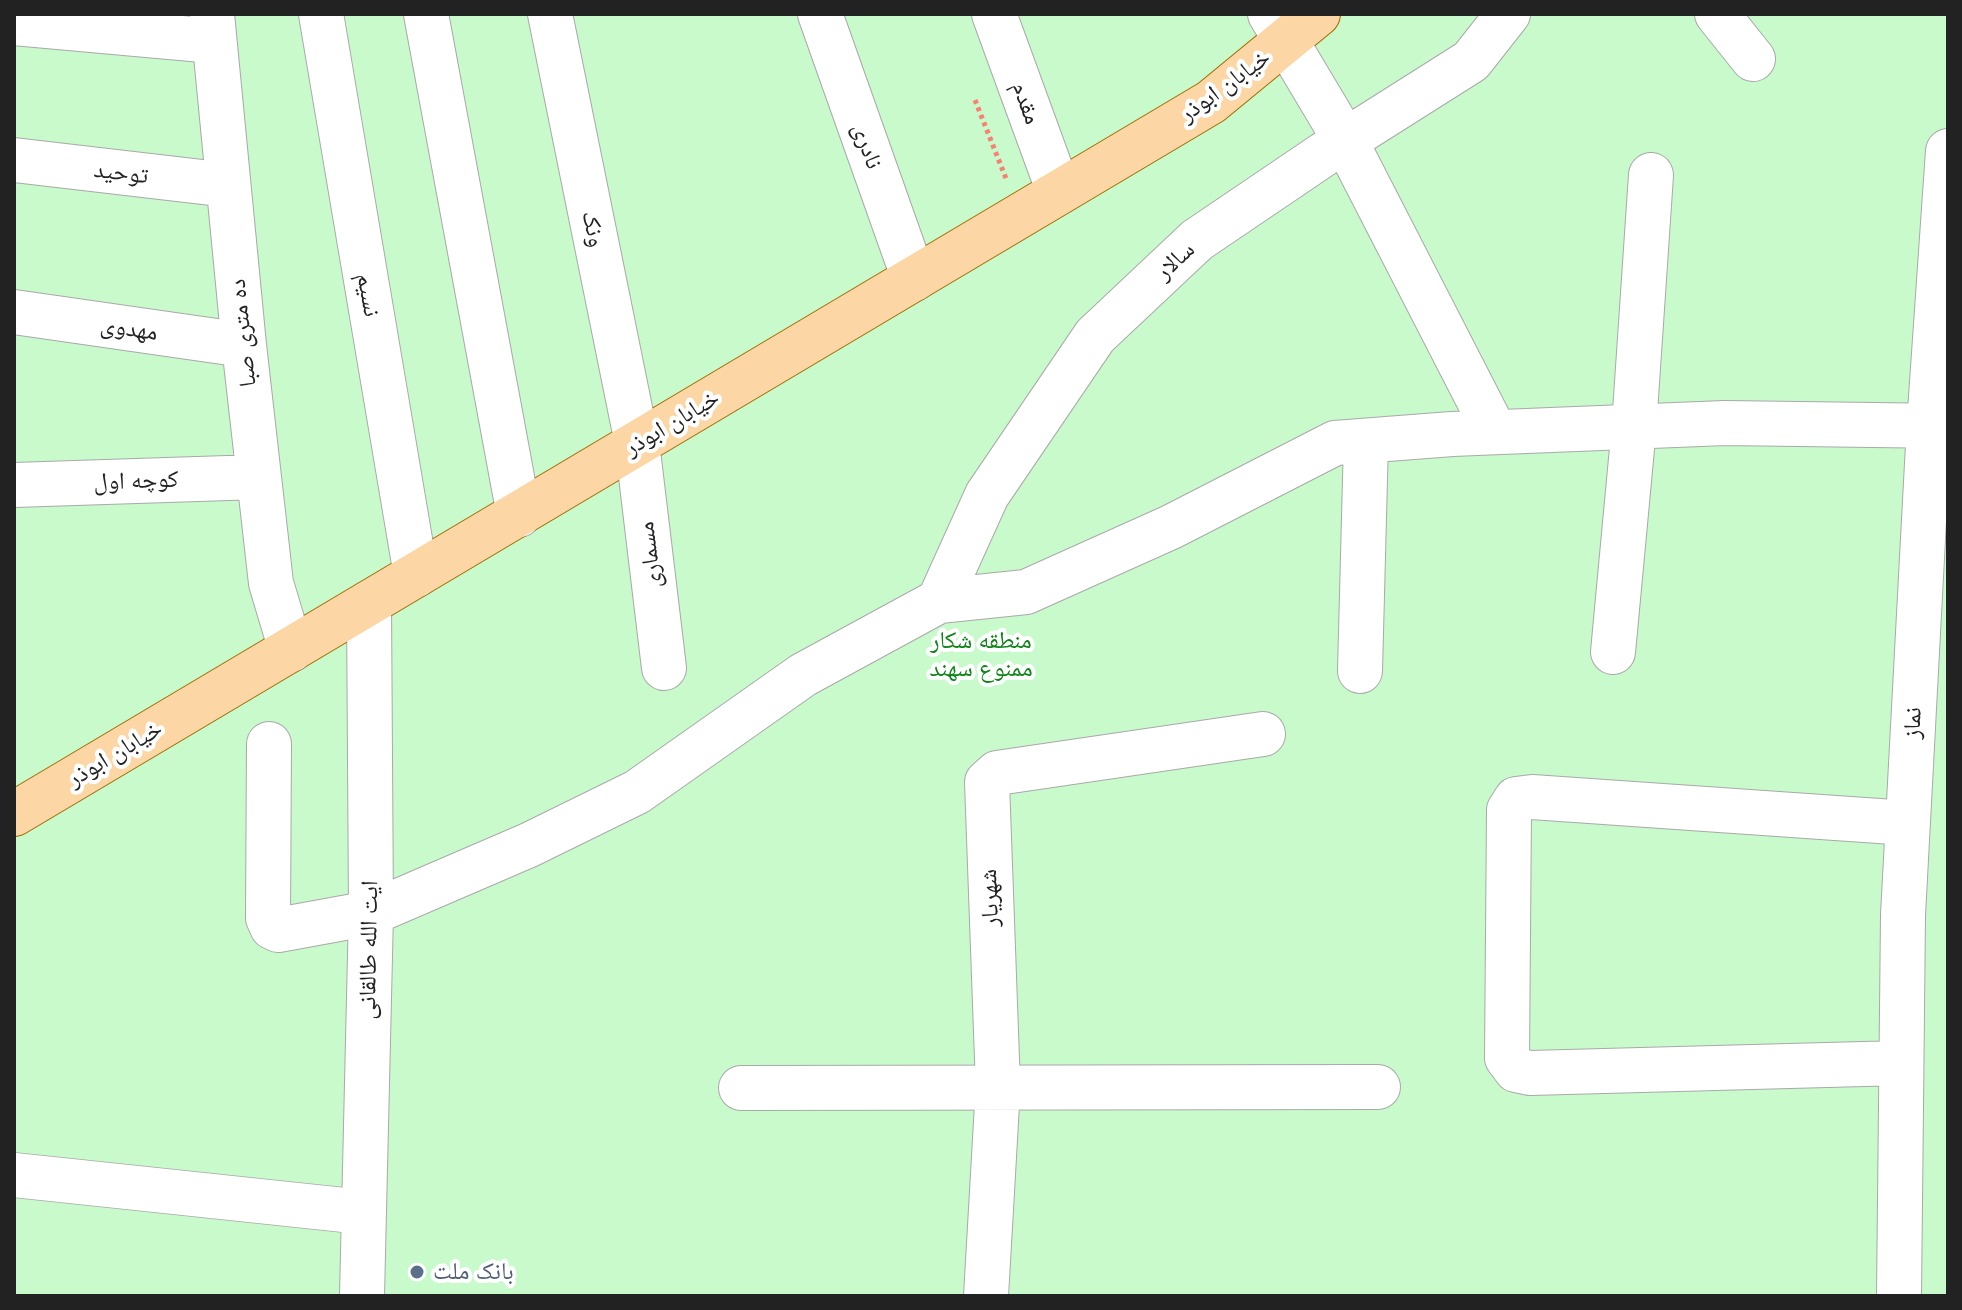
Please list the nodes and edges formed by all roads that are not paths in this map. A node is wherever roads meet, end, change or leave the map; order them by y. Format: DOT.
graph roads {
  1 [pos="321,14"];
  2 [pos="426,14"];
  3 [pos="550,14"];
  4 [pos="820,14"];
  5 [pos="994,14"];
  6 [pos="1508,14"];
  7 [pos="1717,14"];
  8 [pos="14,23"];
  9 [pos="1291,23"];
  10 [pos="213,27"];
  11 [pos="1753,59"];
  12 [pos="1345,140"];
  13 [pos="1948,151"];
  14 [pos="14,160"];
  15 [pos="1651,175"];
  16 [pos="228,185"];
  17 [pos="1059,192"];
  18 [pos="914,279"];
  19 [pos="14,312"];
  20 [pos="244,345"];
  21 [pos="1939,426"];
  22 [pos="1634,427"];
  23 [pos="1495,432"];
  24 [pos="1366,441"];
  25 [pos="637,443"];
  26 [pos="259,477"];
  27 [pos="14,485"];
  28 [pos="519,515"];
  29 [pos="416,575"];
  30 [pos="939,601"];
  31 [pos="369,603"];
  32 [pos="291,650"];
  33 [pos="1613,652"];
  34 [pos="664,668"];
  35 [pos="1360,671"];
  36 [pos="1263,734"];
  37 [pos="269,744"];
  38 [pos="14,814"];
  39 [pos="1908,823"];
  40 [pos="371,913"];
  41 [pos="1901,1063"];
  42 [pos="998,1087"];
  43 [pos="1378,1087"];
  44 [pos="741,1088"];
  45 [pos="14,1175"];
  46 [pos="363,1212"];
  47 [pos="362,1296"];
  48 [pos="986,1296"];
  49 [pos="1899,1296"];
  1 -- 29 [label="street, نسیم"];
  2 -- 28 [label="street"];
  3 -- 25 [label="street, ونک"];
  4 -- 18 [label="street, نادری"];
  5 -- 17 [label="street, مقدم"];
  6 -- 12 [label="street, سالار"];
  7 -- 11 [label="street"];
  8 -- 10 [label="street"];
  9 -- 12 [label="street"];
  9 -- 17 [label="main road, خیابان ابوذر"];
  10 -- 16 [label="street, ده متری صبا"];
  12 -- 23 [label="street"];
  12 -- 30 [label="street, سالار"];
  13 -- 21 [label="street, نماز"];
  14 -- 16 [label="street, توحید"];
  15 -- 22 [label="street"];
  16 -- 20 [label="street, ده متری صبا"];
  17 -- 18 [label="main road, خیابان ابوذر"];
  18 -- 25 [label="main road, خیابان ابوذر"];
  19 -- 20 [label="street, مهدوی"];
  20 -- 26 [label="street, ده متری صبا"];
  21 -- 22 [label="street"];
  21 -- 39 [label="street, نماز"];
  22 -- 23 [label="street"];
  22 -- 33 [label="street"];
  23 -- 24 [label="street"];
  24 -- 30 [label="street"];
  24 -- 35 [label="street"];
  25 -- 28 [label="main road, خیابان ابوذر"];
  25 -- 34 [label="street, مسماری"];
  26 -- 27 [label="street, کوچه اول"];
  26 -- 32 [label="street, ده متری صبا"];
  28 -- 29 [label="main road, خیابان ابوذر"];
  29 -- 31 [label="main road, خیابان ابوذر"];
  30 -- 40 [label="street"];
  31 -- 32 [label="main road, خیابان ابوذر"];
  31 -- 40 [label="street, ایت الله طالقانی"];
  32 -- 38 [label="main road, خیابان ابوذر"];
  36 -- 42 [label="street, شهریار"];
  37 -- 40 [label="street"];
  39 -- 41 [label="street, نماز"];
  39 -- 41 [label="street"];
  40 -- 46 [label="street, ایت الله طالقانی"];
  41 -- 49 [label="street, نماز"];
  42 -- 43 [label="street"];
  42 -- 44 [label="street"];
  42 -- 48 [label="street, شهریار"];
  45 -- 46 [label="street"];
  46 -- 47 [label="street, ایت الله طالقانی"];
}
